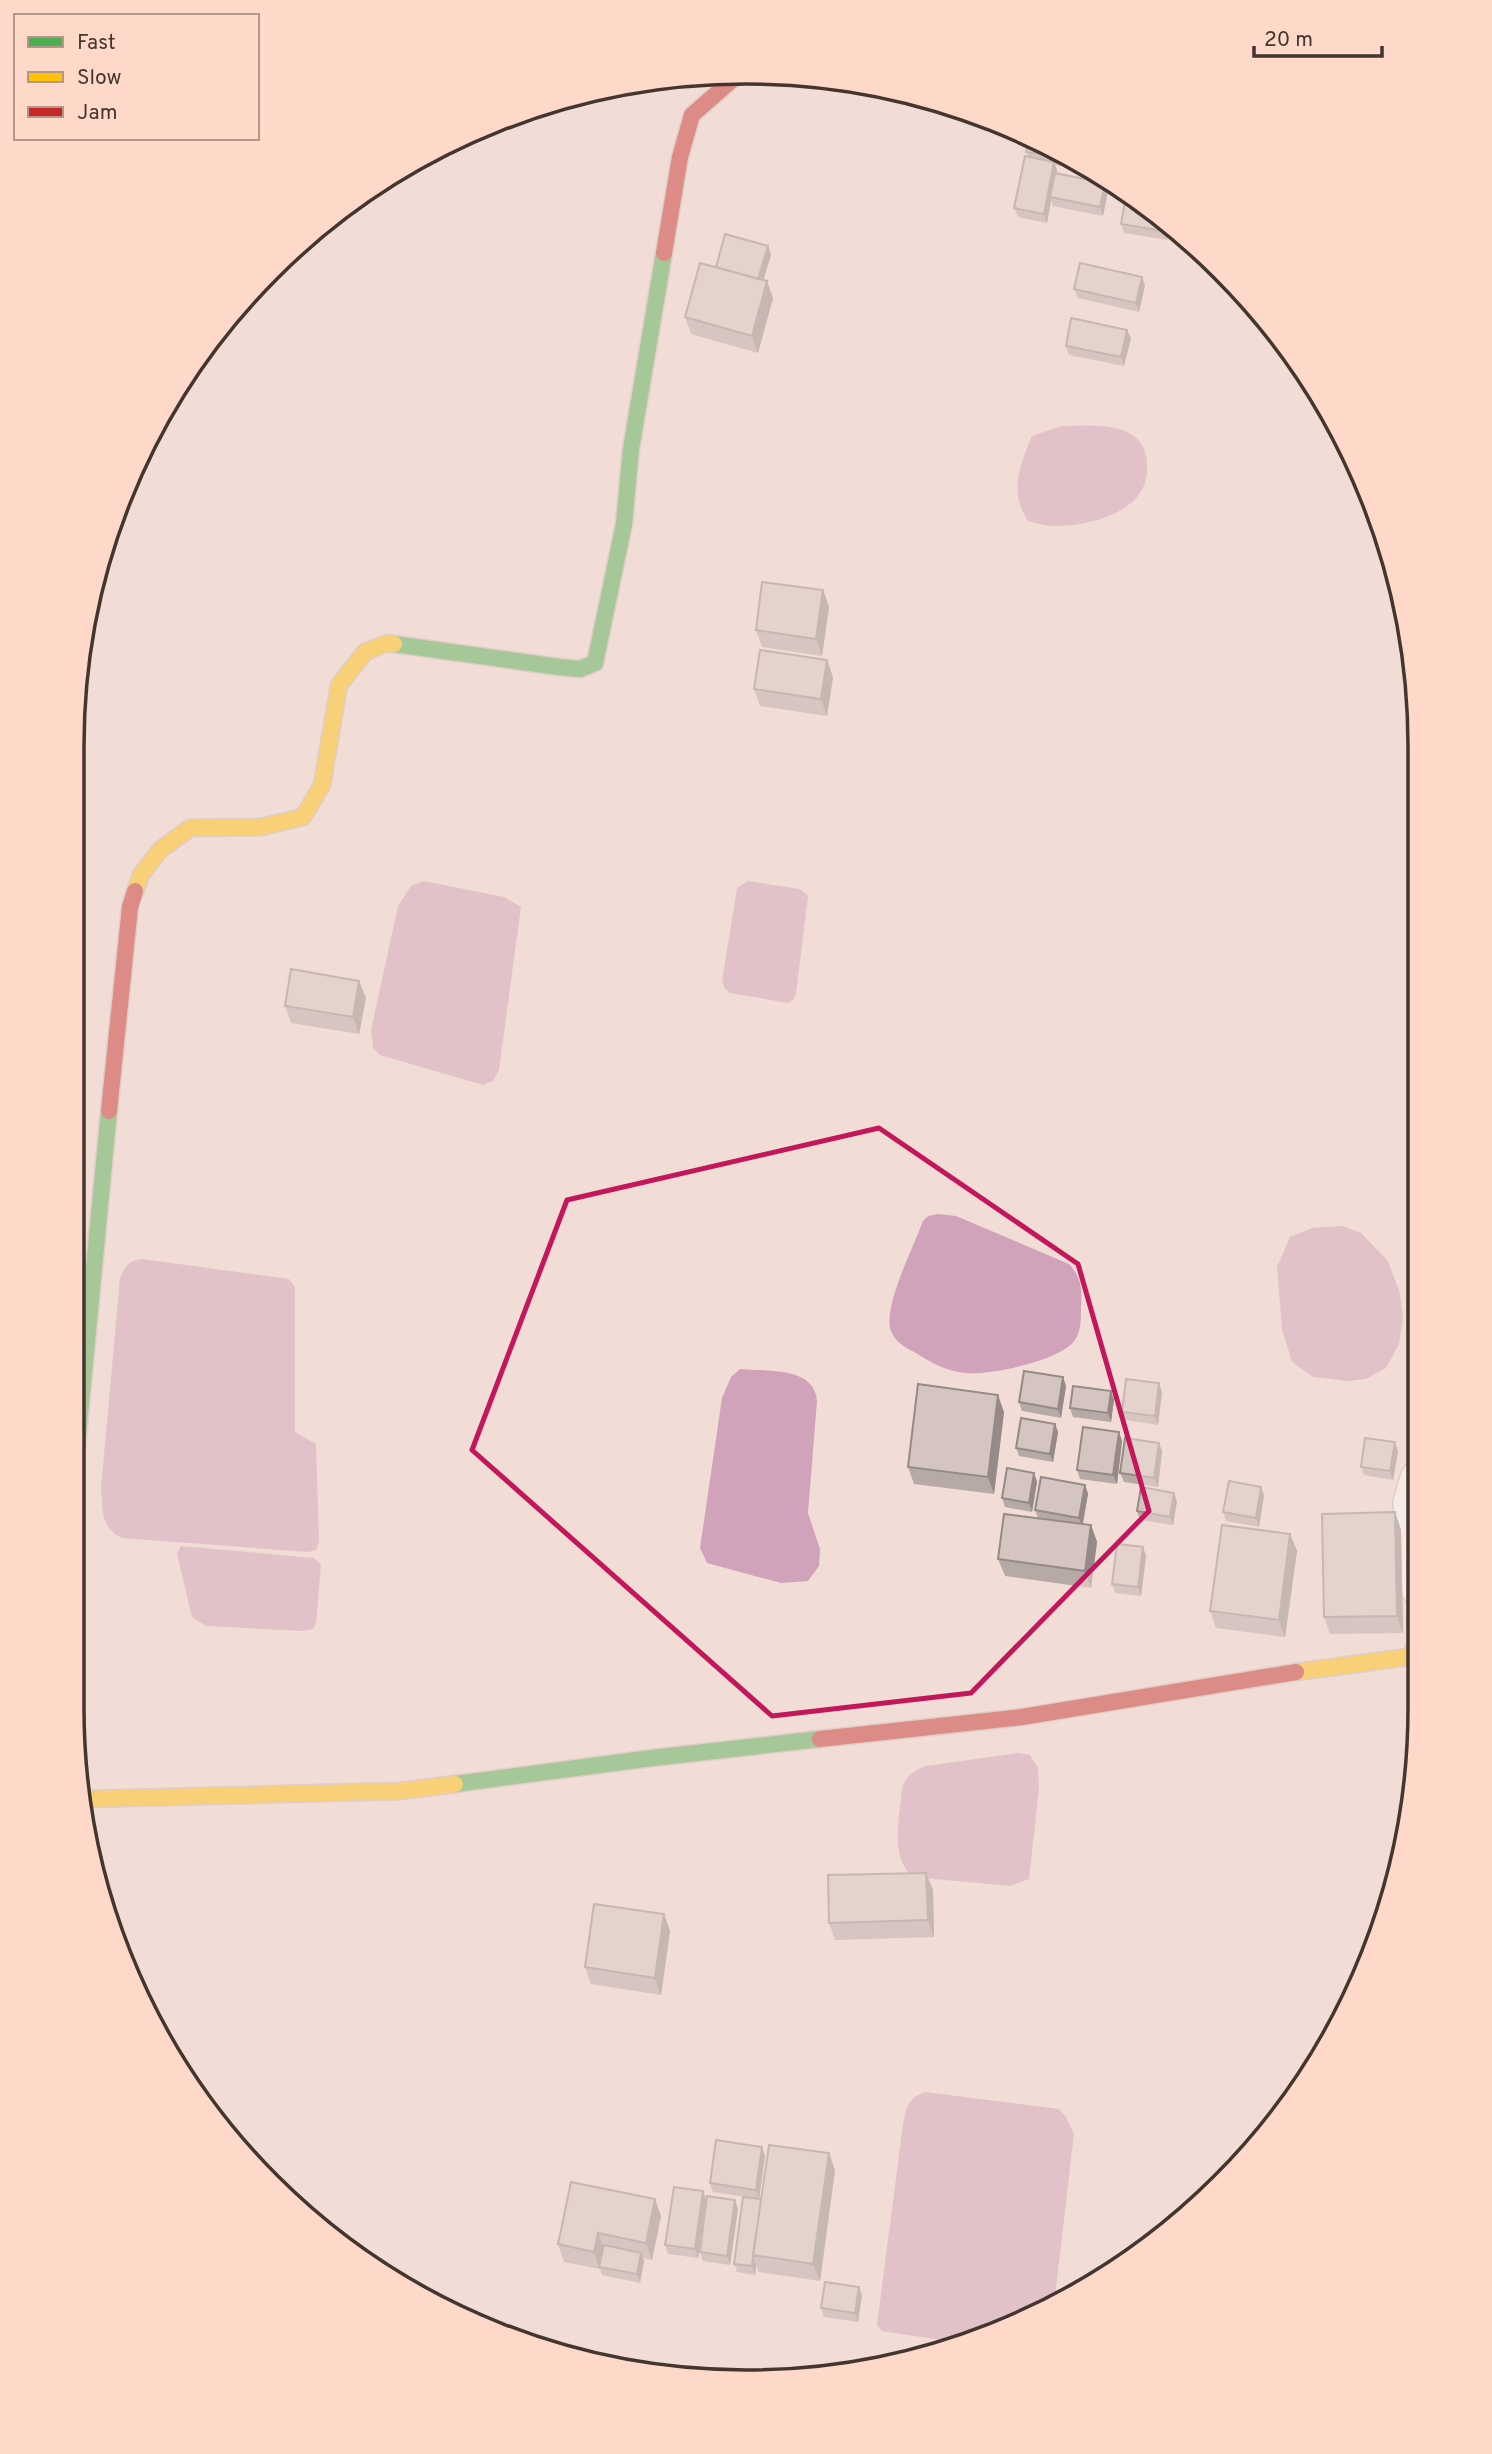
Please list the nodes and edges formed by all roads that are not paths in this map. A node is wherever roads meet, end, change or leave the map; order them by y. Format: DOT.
graph roads {
  1 [pos="727,84"];
  2 [pos="84,1374"];
  3 [pos="1408,1657"];
  4 [pos="91,1800"];
  1 -- 2 [label="street"];
  3 -- 4 [label="street"];
}
